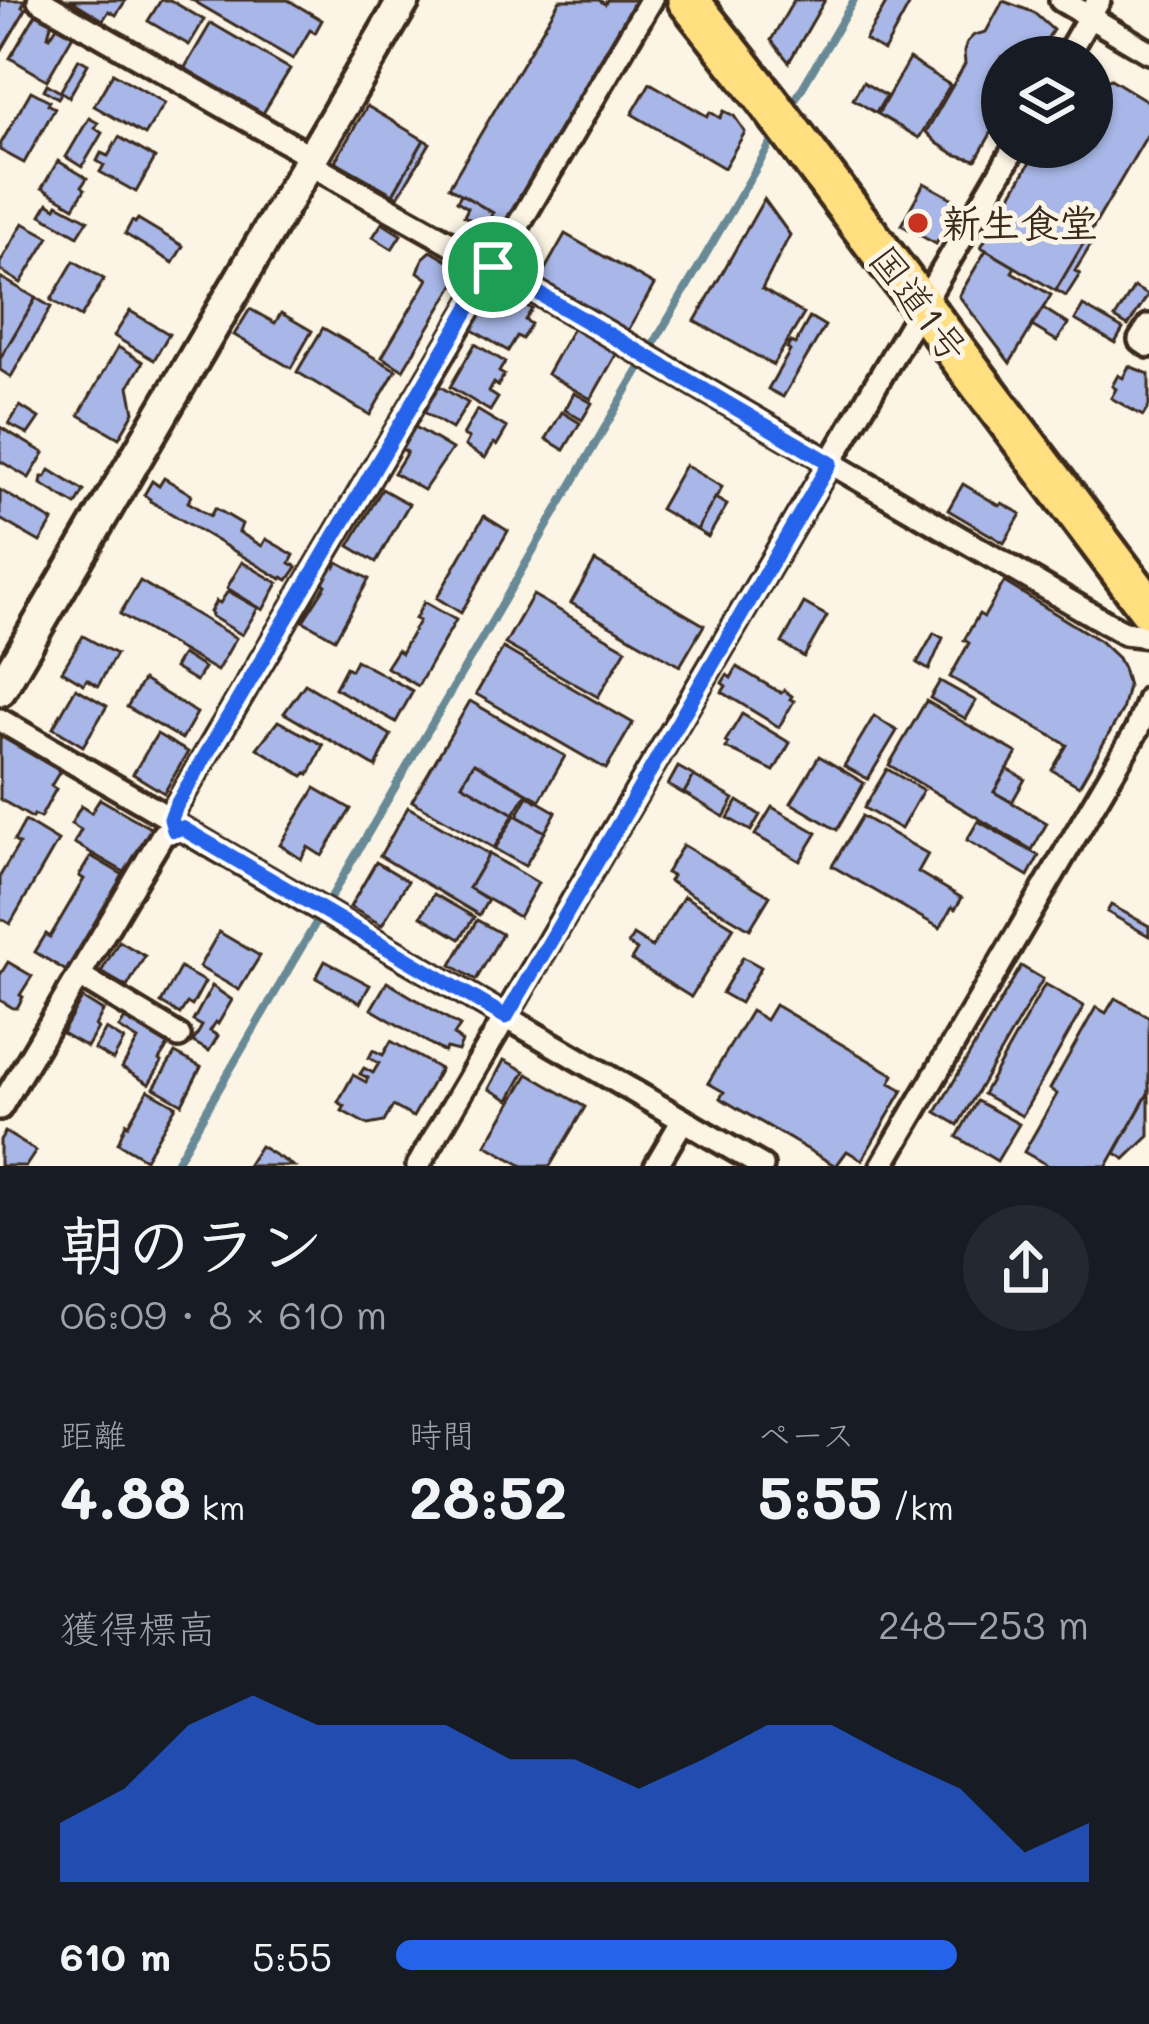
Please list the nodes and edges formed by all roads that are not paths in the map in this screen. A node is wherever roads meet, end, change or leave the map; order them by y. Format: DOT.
graph roads {
  1 [pos="39,0"];
  2 [pos="404,0"];
  3 [pos="651,0"];
  4 [pos="688,0"];
  5 [pos="1060,0"];
  6 [pos="1094,8"];
  7 [pos="1078,36"];
  8 [pos="1149,52"];
  9 [pos="310,160"];
  10 [pos="1003,168"];
  11 [pos="493,267"];
  12 [pos="922,308"];
  13 [pos="1149,326"];
  14 [pos="1149,346"];
  15 [pos="830,463"];
  16 [pos="1149,608"];
  17 [pos="1149,636"];
  18 [pos="0,690"];
  19 [pos="1149,698"];
  20 [pos="0,720"];
  21 [pos="173,825"];
  22 [pos="80,976"];
  23 [pos="506,1017"];
  24 [pos="179,1036"];
  25 [pos="0,1108"];
  26 [pos="683,1120"];
  27 [pos="418,1166"];
  28 [pos="656,1166"];
  29 [pos="762,1166"];
  30 [pos="882,1166"];
  1 -- 9 [label="street"];
  2 -- 9 [label="street"];
  3 -- 11 [label="street"];
  4 -- 12 [label="highway, 国道1号"];
  5 -- 6 [label="street"];
  6 -- 7 [label="street"];
  6 -- 8 [label="street"];
  9 -- 11 [label="street"];
  9 -- 18 [label="street"];
  10 -- 12 [label="street"];
  11 -- 15 [label="street"];
  11 -- 21 [label="street"];
  12 -- 15 [label="street"];
  12 -- 16 [label="highway, 国道1号"];
  13 -- 14 [label="street"];
  15 -- 17 [label="street"];
  15 -- 23 [label="street"];
  19 -- 30 [label="street"];
  20 -- 21 [label="street"];
  21 -- 22 [label="street"];
  21 -- 23 [label="street"];
  22 -- 24 [label="street"];
  22 -- 25 [label="street"];
  23 -- 26 [label="street"];
  23 -- 27 [label="street"];
  26 -- 28 [label="street"];
  26 -- 29 [label="street"];
}
